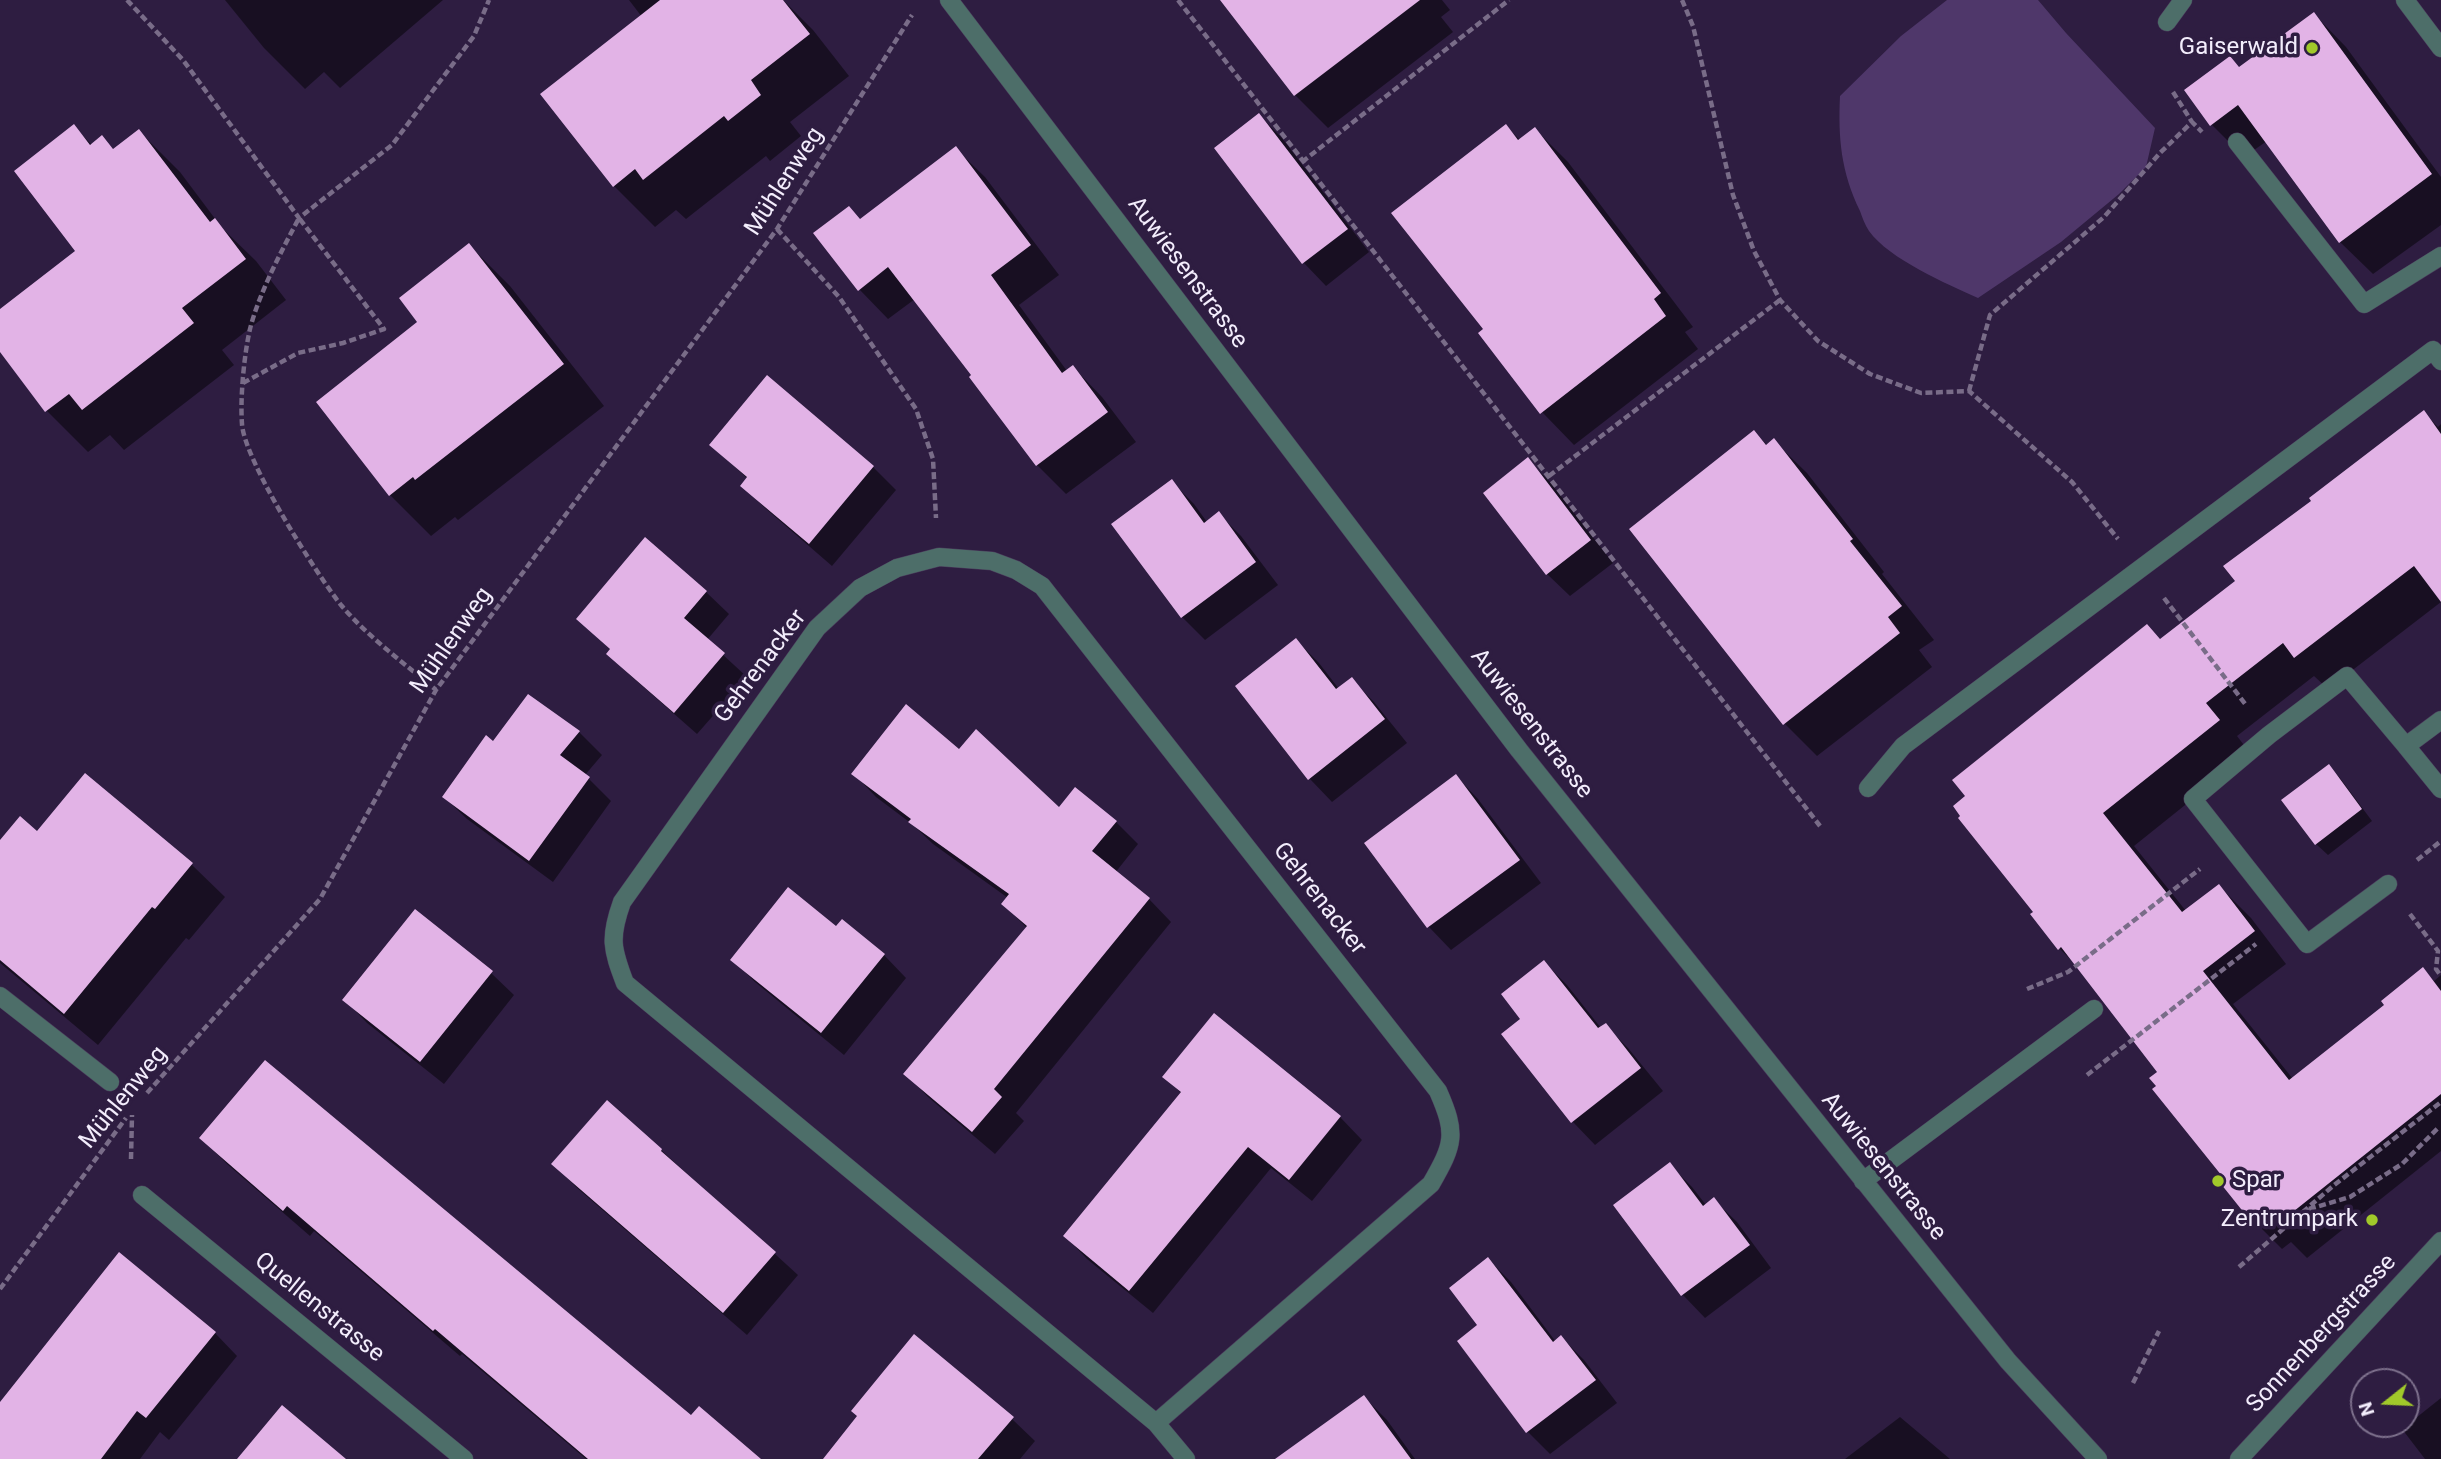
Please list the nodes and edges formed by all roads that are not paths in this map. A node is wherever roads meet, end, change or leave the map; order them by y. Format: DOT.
graph roads {
  1 [pos="949,0"];
  2 [pos="2183,0"];
  3 [pos="2405,0"];
  4 [pos="2168,22"];
  5 [pos="2441,48"];
  6 [pos="2237,142"];
  7 [pos="2441,256"];
  8 [pos="2441,361"];
  9 [pos="2441,720"];
  10 [pos="2406,746"];
  11 [pos="1868,788"];
  12 [pos="2441,789"];
  13 [pos="2388,884"];
  14 [pos="0,996"];
  15 [pos="2094,1009"];
  16 [pos="110,1082"];
  17 [pos="1863,1181"];
  18 [pos="142,1195"];
  19 [pos="2441,1241"];
  20 [pos="1156,1423"];
  21 [pos="464,1459"];
  22 [pos="1186,1459"];
  23 [pos="2098,1459"];
  24 [pos="2239,1459"];
  1 -- 17 [label="street, Auwiesenstrasse"];
  2 -- 4 [label="street"];
  3 -- 5 [label="street"];
  6 -- 7 [label="street"];
  8 -- 11 [label="street"];
  9 -- 10 [label="street"];
  10 -- 12 [label="street"];
  10 -- 13 [label="street"];
  14 -- 16 [label="street"];
  15 -- 17 [label="street"];
  17 -- 23 [label="street, Auwiesenstrasse"];
  18 -- 21 [label="street, Quellenstrasse"];
  19 -- 24 [label="street, Sonnenbergstrasse"];
  20 -- 20 [label="street, Gehrenacker"];
  20 -- 22 [label="street, Gehrenacker"];
}
